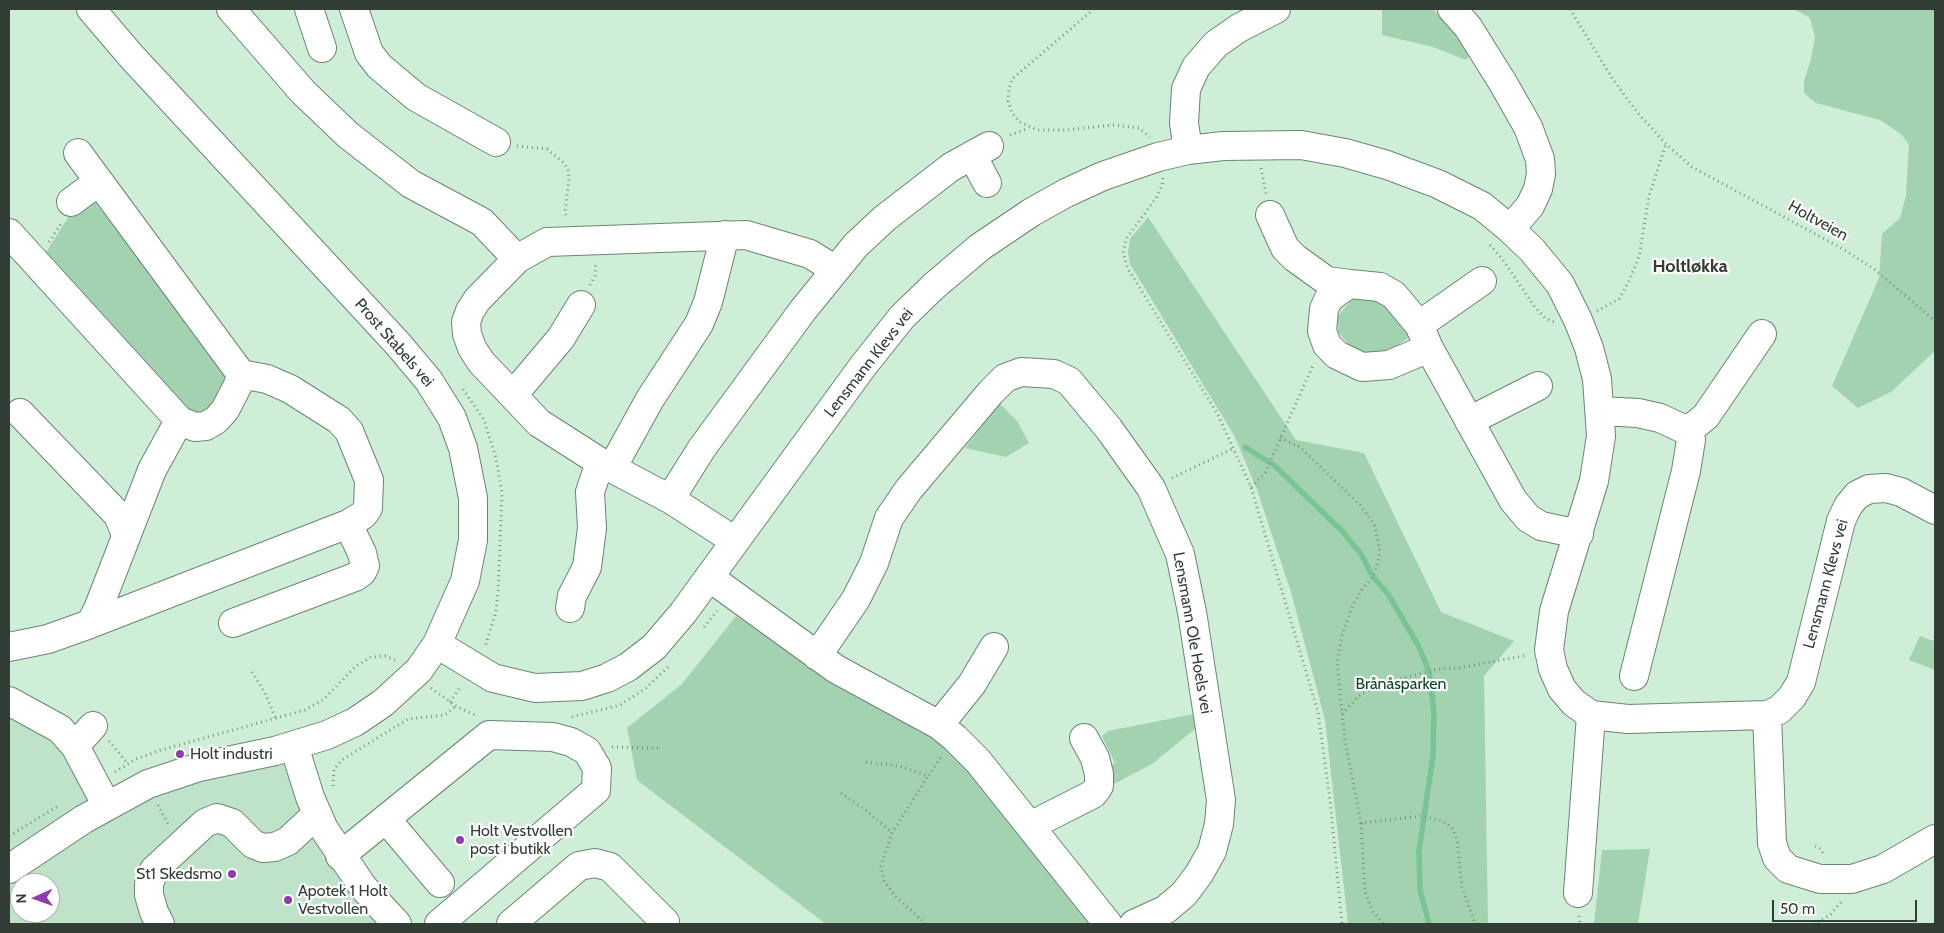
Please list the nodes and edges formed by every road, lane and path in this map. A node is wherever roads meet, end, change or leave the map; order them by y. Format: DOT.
graph roads {
  1 [pos="91,9"];
  2 [pos="231,9"];
  3 [pos="309,9"];
  4 [pos="354,9"];
  5 [pos="1094,9"];
  6 [pos="1276,9"];
  7 [pos="1452,9"];
  8 [pos="1570,9"];
  9 [pos="322,48"];
  10 [pos="496,142"];
  11 [pos="1666,144"];
  12 [pos="1188,150"];
  13 [pos="78,153"];
  14 [pos="1260,163"];
  15 [pos="1161,171"];
  16 [pos="98,182"];
  17 [pos="987,183"];
  18 [pos="71,202"];
  19 [pos="1270,215"];
  20 [pos="724,235"];
  21 [pos="1498,235"];
  22 [pos="582,240"];
  23 [pos="19,254"];
  24 [pos="517,259"];
  25 [pos="834,269"];
  26 [pos="1482,281"];
  27 [pos="1350,284"];
  28 [pos="581,305"];
  29 [pos="1578,320"];
  30 [pos="1935,321"];
  31 [pos="1762,334"];
  32 [pos="1424,336"];
  33 [pos="1328,345"];
  34 [pos="240,374"];
  35 [pos="1538,386"];
  36 [pos="474,388"];
  37 [pos="467,394"];
  38 [pos="513,395"];
  39 [pos="1601,411"];
  40 [pos="20,414"];
  41 [pos="180,421"];
  42 [pos="1469,421"];
  43 [pos="1688,431"];
  44 [pos="1280,438"];
  45 [pos="1234,448"];
  46 [pos="496,458"];
  47 [pos="489,459"];
  48 [pos="606,465"];
  49 [pos="1251,487"];
  50 [pos="1151,488"];
  51 [pos="670,499"];
  52 [pos="1935,510"];
  53 [pos="348,524"];
  54 [pos="1579,534"];
  55 [pos="126,535"];
  56 [pos="735,541"];
  57 [pos="709,577"];
  58 [pos="570,608"];
  59 [pos="233,623"];
  60 [pos="90,624"];
  61 [pos="437,644"];
  62 [pos="9,647"];
  63 [pos="994,647"];
  64 [pos="1548,650"];
  65 [pos="818,656"];
  66 [pos="402,664"];
  67 [pos="252,672"];
  68 [pos="1634,676"];
  69 [pos="465,680"];
  70 [pos="9,701"];
  71 [pos="450,702"];
  72 [pos="456,706"];
  73 [pos="1341,715"];
  74 [pos="1592,715"];
  75 [pos="1767,715"];
  76 [pos="276,719"];
  77 [pos="100,732"];
  78 [pos="947,732"];
  79 [pos="1084,738"];
  80 [pos="75,746"];
  81 [pos="294,746"];
  82 [pos="661,748"];
  83 [pos="587,751"];
  84 [pos="866,762"];
  85 [pos="128,764"];
  86 [pos="113,773"];
  87 [pos="928,776"];
  88 [pos="334,790"];
  89 [pos="841,793"];
  90 [pos="66,801"];
  91 [pos="158,804"];
  92 [pos="107,806"];
  93 [pos="317,814"];
  94 [pos="386,819"];
  95 [pos="1361,823"];
  96 [pos="1030,826"];
  97 [pos="892,833"];
  98 [pos="9,836"];
  99 [pos="1935,839"];
  100 [pos="179,846"];
  101 [pos="340,856"];
  102 [pos="9,869"];
  103 [pos="1852,879"];
  104 [pos="440,883"];
  105 [pos="1578,893"];
  106 [pos="666,922"];
  107 [pos="160,924"];
  108 [pos="397,924"];
  109 [pos="439,924"];
  110 [pos="511,924"];
  111 [pos="926,924"];
  112 [pos="1108,924"];
  113 [pos="1134,924"];
  114 [pos="1342,924"];
  115 [pos="1384,924"];
  116 [pos="1475,924"];
  117 [pos="1813,924"];
  1 -- 61 [label="street, Prost Stabels vei"];
  2 -- 24 [label="street"];
  3 -- 9 [label="street"];
  4 -- 10 [label="street"];
  5 -- 15 [label="path"];
  6 -- 12 [label="street"];
  7 -- 21 [label="street"];
  8 -- 11 [label="path, Holtveien"];
  10 -- 22 [label="path"];
  11 -- 29 [label="path"];
  11 -- 30 [label="path, Holtveien"];
  12 -- 15 [label="street, Lensmann Klevs vei"];
  12 -- 21 [label="street, Lensmann Klevs vei"];
  13 -- 16 [label="street"];
  14 -- 19 [label="path"];
  15 -- 45 [label="path"];
  15 -- 56 [label="street, Lensmann Klevs vei"];
  16 -- 18 [label="street"];
  16 -- 34 [label="street"];
  17 -- 25 [label="street"];
  18 -- 23 [label="path"];
  19 -- 27 [label="street"];
  20 -- 22 [label="street"];
  20 -- 25 [label="street"];
  20 -- 48 [label="street"];
  21 -- 29 [label="street, Lensmann Klevs vei"];
  21 -- 29 [label="path"];
  22 -- 24 [label="street"];
  22 -- 28 [label="path"];
  23 -- 41 [label="street"];
  24 -- 38 [label="street"];
  25 -- 51 [label="street"];
  26 -- 32 [label="street"];
  27 -- 32 [label="street"];
  27 -- 33 [label="street"];
  28 -- 38 [label="street"];
  29 -- 39 [label="street, Lensmann Klevs vei"];
  31 -- 43 [label="street"];
  32 -- 33 [label="street"];
  32 -- 42 [label="street"];
  33 -- 44 [label="path"];
  34 -- 41 [label="street"];
  34 -- 53 [label="street"];
  35 -- 42 [label="street"];
  36 -- 37 [label="path"];
  38 -- 48 [label="street"];
  39 -- 43 [label="street"];
  39 -- 54 [label="street, Lensmann Klevs vei"];
  40 -- 55 [label="street"];
  41 -- 55 [label="street"];
  42 -- 54 [label="street"];
  43 -- 68 [label="street"];
  44 -- 49 [label="path"];
  44 -- 73 [label="path"];
  45 -- 49 [label="path"];
  45 -- 50 [label="path"];
  46 -- 47 [label="path"];
  48 -- 51 [label="street"];
  48 -- 58 [label="street"];
  49 -- 114 [label="path"];
  50 -- 65 [label="street, Lensmann Ole Hoels vei"];
  50 -- 113 [label="street, Lensmann Ole Hoels vei"];
  51 -- 56 [label="street"];
  52 -- 75 [label="street, Lensmann Klevs vei"];
  53 -- 59 [label="street"];
  53 -- 60 [label="street"];
  54 -- 64 [label="street, Lensmann Klevs vei"];
  55 -- 60 [label="street"];
  56 -- 57 [label="street, Lensmann Klevs vei"];
  57 -- 61 [label="street, Lensmann Klevs vei"];
  57 -- 65 [label="street"];
  60 -- 62 [label="street"];
  61 -- 81 [label="street, Prost Stabels vei"];
  63 -- 78 [label="street"];
  64 -- 73 [label="path"];
  64 -- 74 [label="street, Lensmann Klevs vei"];
  65 -- 78 [label="street"];
  66 -- 76 [label="path"];
  67 -- 76 [label="path"];
  69 -- 71 [label="path"];
  70 -- 80 [label="street"];
  72 -- 88 [label="path"];
  73 -- 95 [label="path"];
  74 -- 75 [label="street, Lensmann Klevs vei"];
  74 -- 105 [label="street"];
  75 -- 103 [label="street"];
  76 -- 85 [label="path"];
  77 -- 80 [label="street"];
  77 -- 85 [label="path"];
  78 -- 87 [label="path"];
  78 -- 96 [label="street"];
  79 -- 96 [label="street"];
  80 -- 92 [label="street"];
  81 -- 92 [label="street, Prost Stabels vei"];
  81 -- 93 [label="street"];
  82 -- 83 [label="path"];
  83 -- 94 [label="street"];
  83 -- 109 [label="street"];
  84 -- 87 [label="path"];
  85 -- 86 [label="path"];
  87 -- 97 [label="path"];
  89 -- 97 [label="path"];
  90 -- 98 [label="path"];
  91 -- 100 [label="path"];
  92 -- 102 [label="street, Prost Stabels vei"];
  93 -- 100 [label="street"];
  93 -- 101 [label="street"];
  94 -- 101 [label="street"];
  94 -- 104 [label="street"];
  95 -- 115 [label="path"];
  95 -- 116 [label="path"];
  96 -- 112 [label="street"];
  97 -- 111 [label="path"];
  99 -- 103 [label="street"];
  100 -- 107 [label="street"];
  101 -- 108 [label="street"];
  103 -- 117 [label="path"];
  106 -- 110 [label="street"];
}
